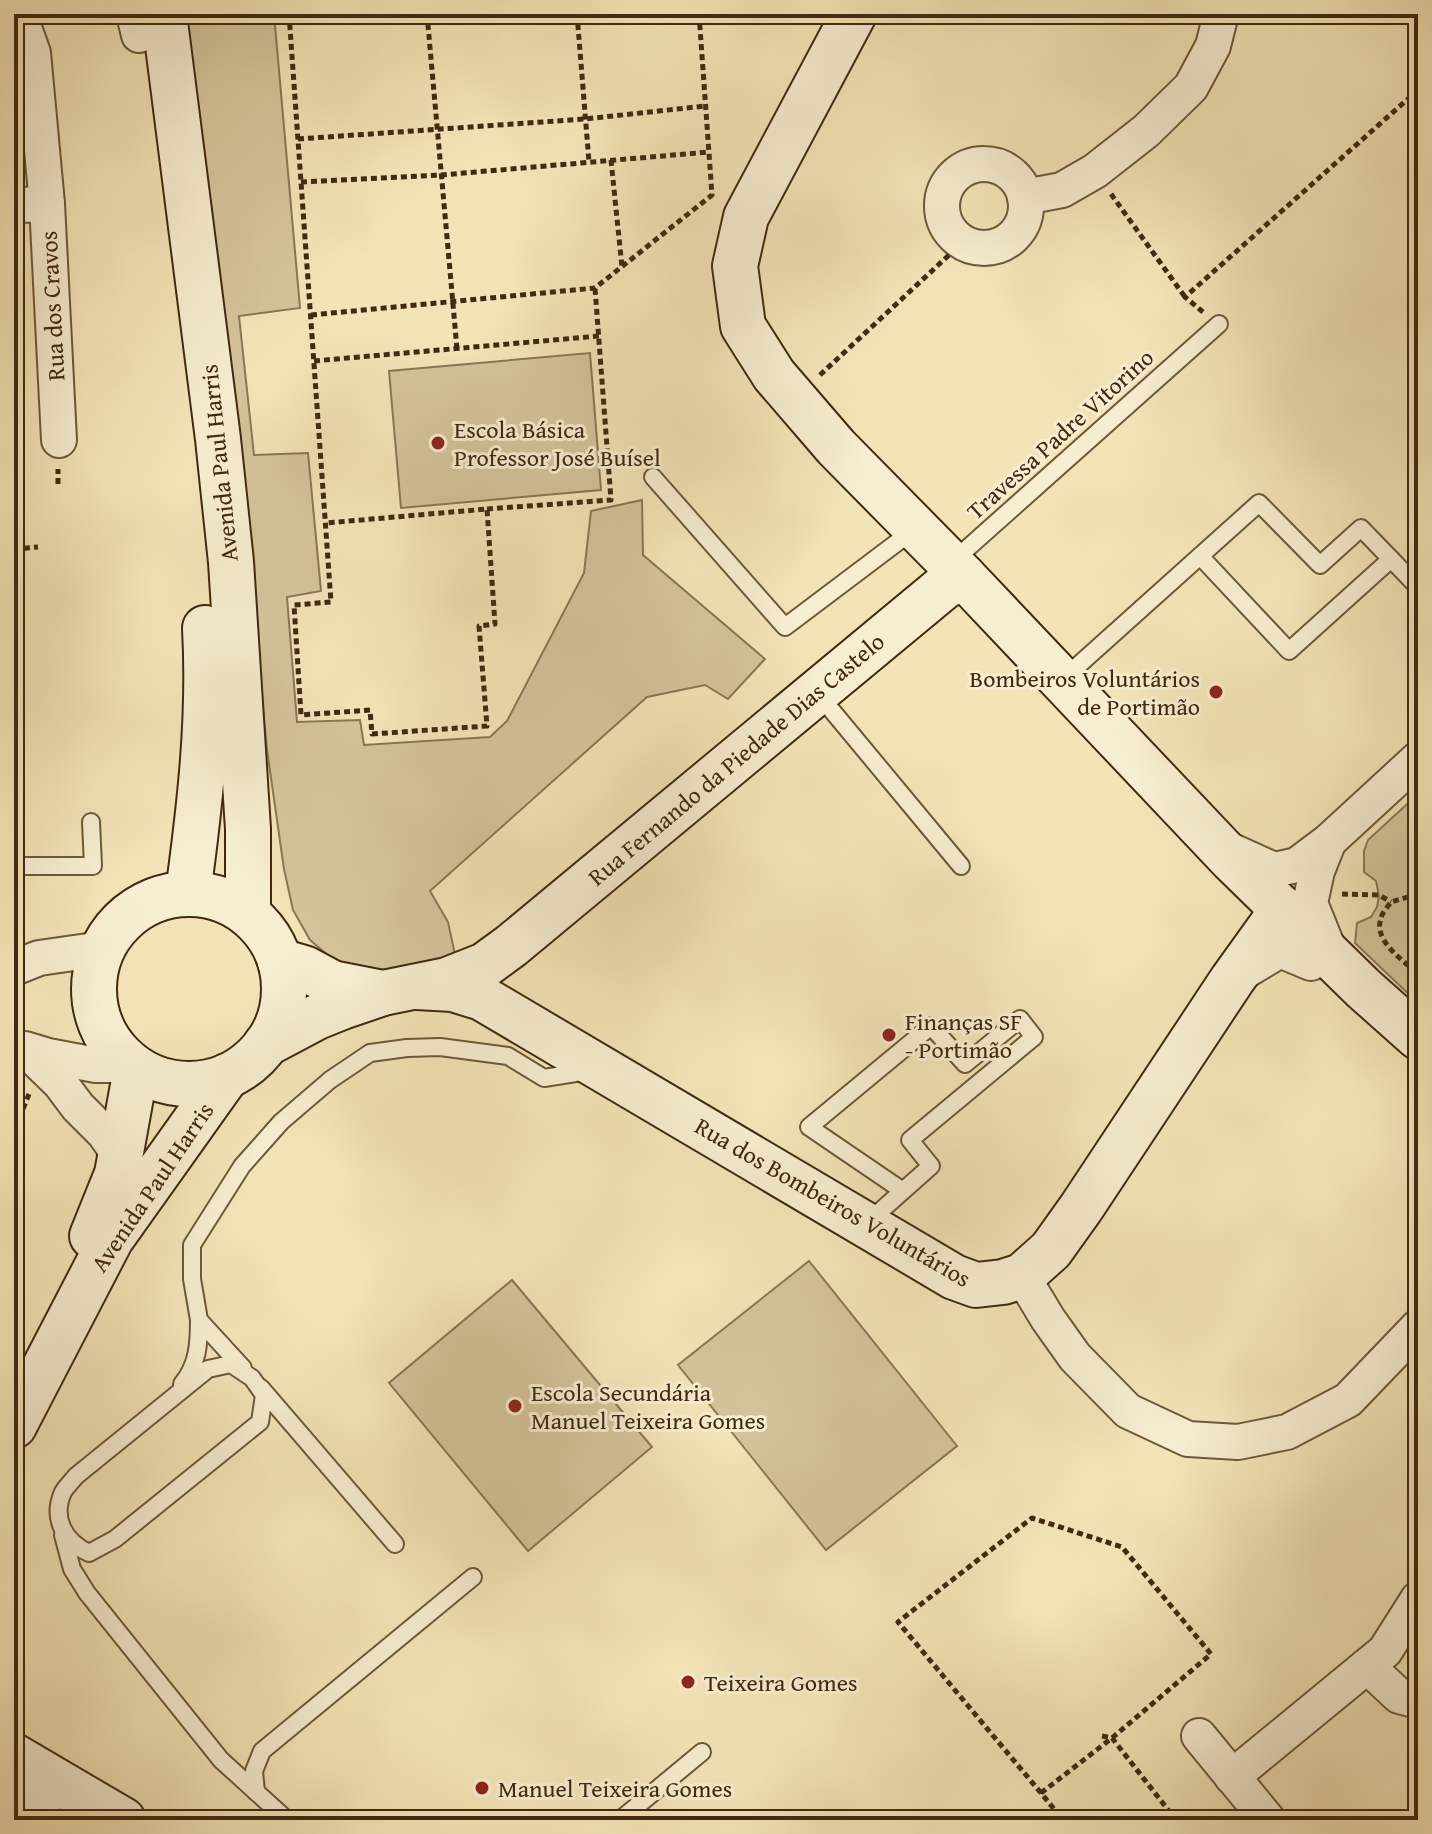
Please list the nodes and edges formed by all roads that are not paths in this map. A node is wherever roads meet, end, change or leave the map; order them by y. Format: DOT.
graph roads {
  1 [pos="19,14"];
  2 [pos="854,14"];
  3 [pos="1221,14"];
  4 [pos="143,19"];
  5 [pos="1025,197"];
  6 [pos="30,205"];
  7 [pos="1219,324"];
  8 [pos="59,440"];
  9 [pos="836,447"];
  10 [pos="653,477"];
  11 [pos="903,538"];
  12 [pos="1200,556"];
  13 [pos="1391,559"];
  14 [pos="953,576"];
  15 [pos="1418,587"];
  16 [pos="1062,680"];
  17 [pos="817,692"];
  18 [pos="1418,759"];
  19 [pos="91,822"];
  20 [pos="1214,840"];
  21 [pos="1329,841"];
  22 [pos="14,866"];
  23 [pos="961,866"];
  24 [pos="188,893"];
  25 [pos="248,914"];
  26 [pos="1277,917"];
  27 [pos="511,946"];
  28 [pos="102,949"];
  29 [pos="22,959"];
  30 [pos="280,961"];
  31 [pos="1322,961"];
  32 [pos="1232,980"];
  33 [pos="400,990"];
  34 [pos="528,1026"];
  35 [pos="1418,1037"];
  36 [pos="266,1044"];
  37 [pos="20,1047"];
  38 [pos="1418,1062"];
  39 [pos="131,1064"];
  40 [pos="602,1069"];
  41 [pos="227,1076"];
  42 [pos="120,1156"];
  43 [pos="903,1191"];
  44 [pos="865,1224"];
  45 [pos="1022,1276"];
  46 [pos="199,1320"];
  47 [pos="1418,1327"];
  48 [pos="252,1378"];
  49 [pos="14,1388"];
  50 [pos="169,1401"];
  51 [pos="14,1426"];
  52 [pos="58,1514"];
  53 [pos="395,1544"];
  54 [pos="473,1577"];
  55 [pos="1418,1599"];
  56 [pos="1367,1666"];
  57 [pos="1418,1701"];
  58 [pos="1199,1736"];
  59 [pos="702,1752"];
  60 [pos="14,1756"];
  61 [pos="1232,1777"];
  62 [pos="256,1792"];
  63 [pos="14,1803"];
  64 [pos="41,1820"];
  65 [pos="123,1820"];
  66 [pos="287,1820"];
  67 [pos="620,1820"];
  68 [pos="1268,1820"];
  1 -- 6 [label="street, Rua dos Cravos"];
  2 -- 9 [label="street"];
  3 -- 5 [label="street"];
  4 -- 24 [label="street, Avenida Paul Harris"];
  4 -- 25 [label="street, Avenida Paul Harris"];
  5 -- 5 [label="street"];
  6 -- 8 [label="street, Rua dos Cravos"];
  7 -- 14 [label="lane, Travessa Padre Vitorino"];
  9 -- 11 [label="street"];
  9 -- 14 [label="street"];
  10 -- 11 [label="lane"];
  11 -- 14 [label="street"];
  12 -- 13 [label="lane"];
  12 -- 13 [label="lane"];
  12 -- 16 [label="lane"];
  13 -- 15 [label="lane"];
  14 -- 16 [label="street"];
  14 -- 17 [label="street, Rua Fernando da Piedade Dias Castelo"];
  14 -- 26 [label="street"];
  16 -- 20 [label="street"];
  17 -- 23 [label="lane"];
  17 -- 27 [label="street, Rua Fernando da Piedade Dias Castelo"];
  18 -- 21 [label="street"];
  19 -- 22 [label="lane"];
  20 -- 21 [label="street"];
  20 -- 26 [label="street"];
  21 -- 26 [label="street"];
  21 -- 31 [label="street"];
  24 -- 25 [label="street"];
  24 -- 28 [label="street"];
  25 -- 30 [label="street"];
  26 -- 31 [label="street"];
  26 -- 32 [label="street"];
  27 -- 33 [label="street, Rua Fernando da Piedade Dias Castelo"];
  27 -- 34 [label="street"];
  28 -- 29 [label="street"];
  28 -- 39 [label="street"];
  30 -- 33 [label="street, Rua dos Bombeiros Voluntários"];
  30 -- 36 [label="street"];
  31 -- 32 [label="street"];
  31 -- 35 [label="street"];
  31 -- 38 [label="street"];
  32 -- 45 [label="street"];
  33 -- 34 [label="street, Rua dos Bombeiros Voluntários"];
  33 -- 36 [label="street, Rua Fernando da Piedade Dias Castelo"];
  34 -- 40 [label="street, Rua dos Bombeiros Voluntários"];
  36 -- 41 [label="street"];
  37 -- 39 [label="street"];
  37 -- 42 [label="street"];
  39 -- 41 [label="street"];
  39 -- 42 [label="street, Avenida Paul Harris"];
  40 -- 44 [label="street, Rua dos Bombeiros Voluntários"];
  40 -- 46 [label="lane"];
  41 -- 51 [label="street, Avenida Paul Harris"];
  42 -- 49 [label="street, Avenida Paul Harris"];
  43 -- 43 [label="lane"];
  43 -- 44 [label="lane"];
  44 -- 45 [label="street, Rua dos Bombeiros Voluntários"];
  45 -- 47 [label="street"];
  46 -- 48 [label="lane"];
  46 -- 50 [label="lane"];
  48 -- 50 [label="lane"];
  48 -- 52 [label="lane"];
  48 -- 53 [label="lane"];
  50 -- 52 [label="lane"];
  52 -- 62 [label="lane"];
  54 -- 62 [label="lane"];
  55 -- 56 [label="street"];
  56 -- 57 [label="street"];
  56 -- 61 [label="street"];
  58 -- 61 [label="street"];
  59 -- 67 [label="lane"];
  60 -- 65 [label="street"];
  61 -- 68 [label="street"];
  62 -- 66 [label="lane"];
  63 -- 64 [label="street"];
}
